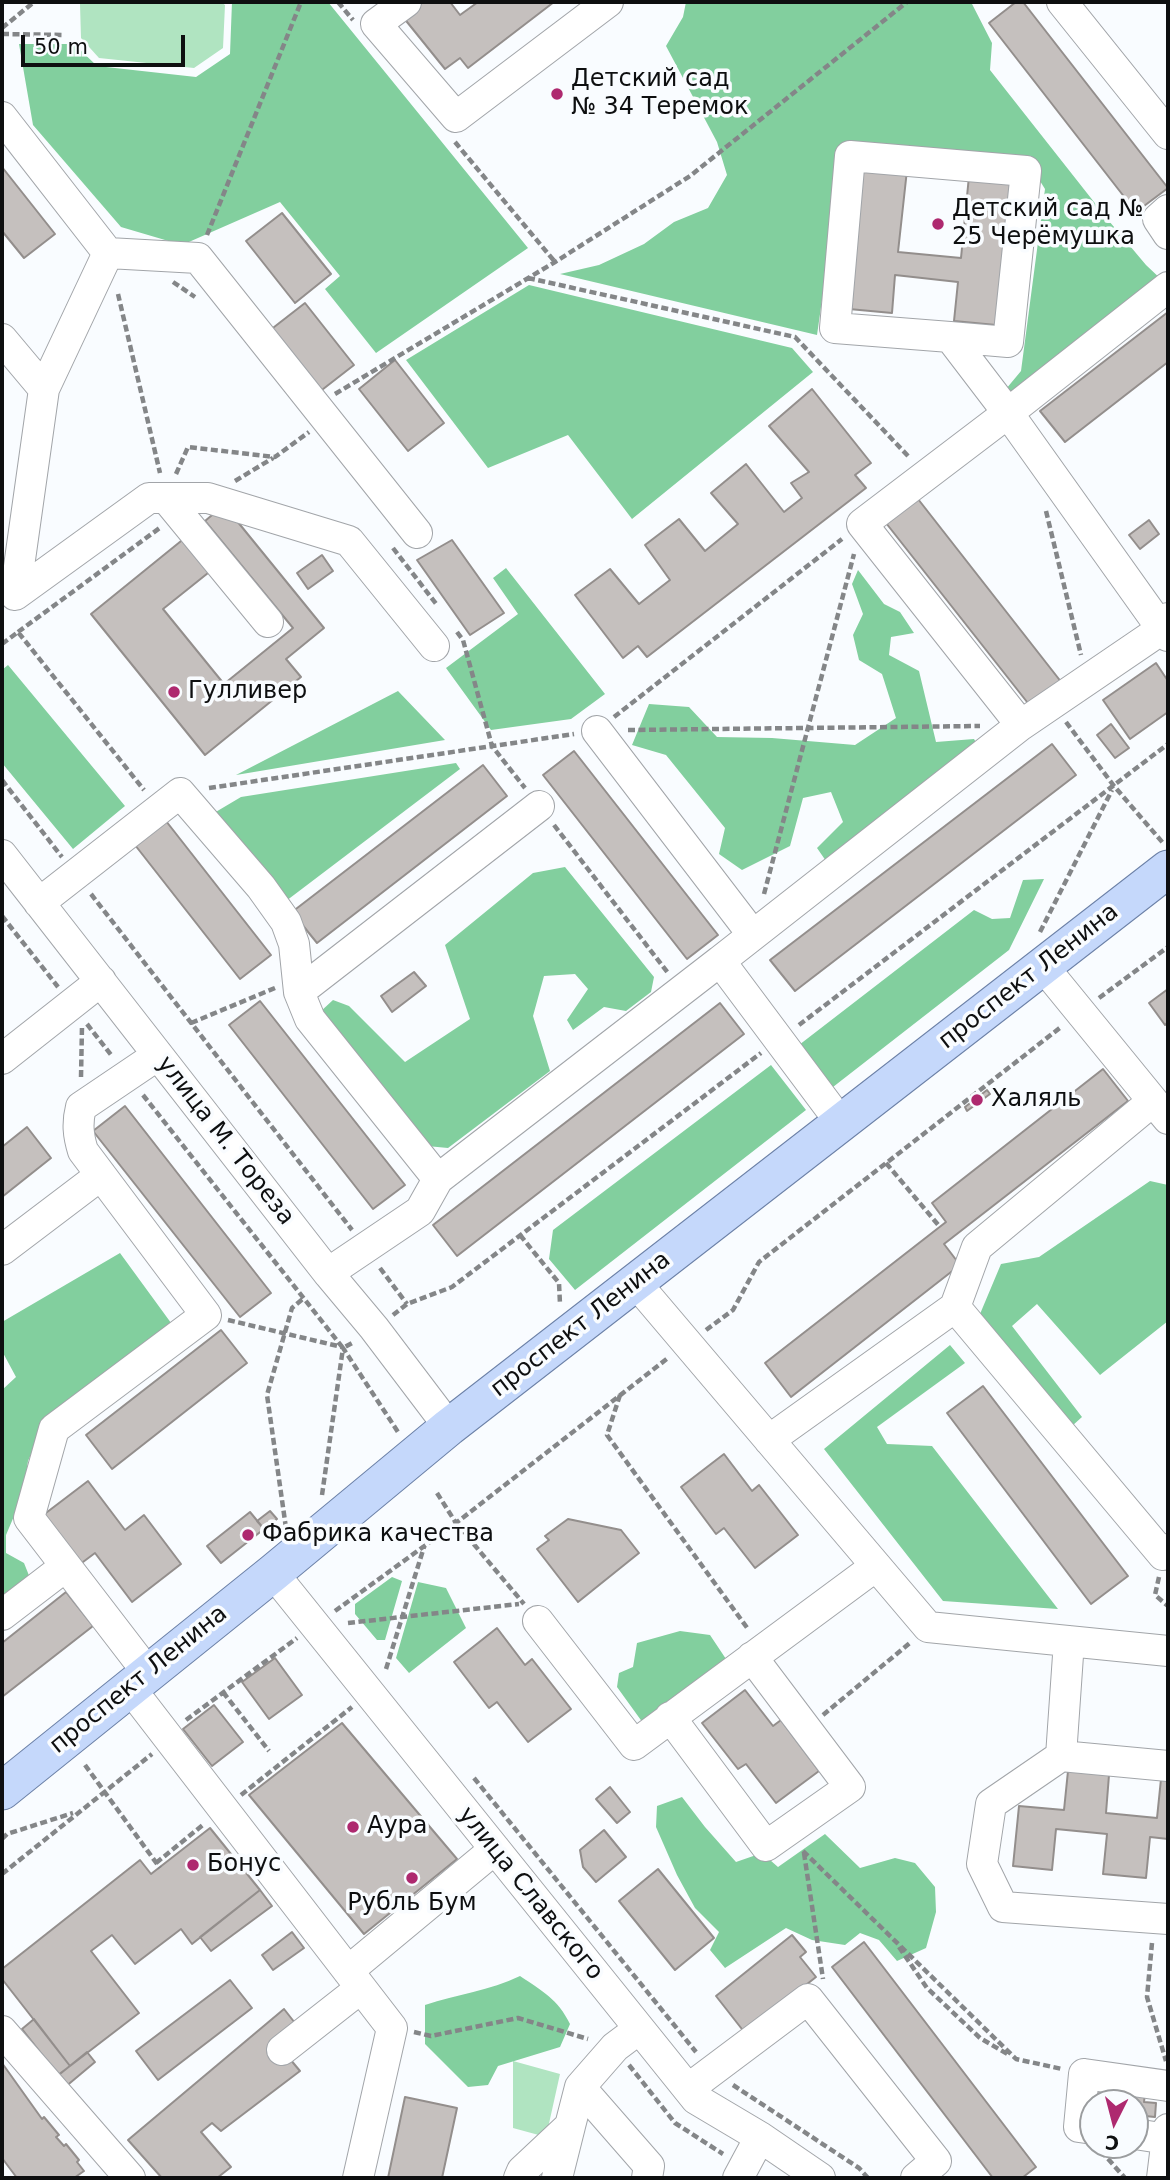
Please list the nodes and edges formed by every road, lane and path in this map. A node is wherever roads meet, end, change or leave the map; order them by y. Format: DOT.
graph roads {
  1 [pos="34,2"];
  2 [pos="301,2"];
  3 [pos="406,2"];
  4 [pos="608,2"];
  5 [pos="907,2"];
  6 [pos="1062,2"];
  7 [pos="2,28"];
  8 [pos="2,34"];
  9 [pos="65,35"];
  10 [pos="2,117"];
  11 [pos="1168,134"];
  12 [pos="1168,210"];
  13 [pos="1168,234"];
  14 [pos="108,253"];
  15 [pos="198,258"];
  16 [pos="528,278"];
  17 [pos="1168,287"];
  18 [pos="117,294"];
  19 [pos="950,337"];
  20 [pos="2,339"];
  21 [pos="44,389"];
  22 [pos="321,412"];
  23 [pos="1009,414"];
  24 [pos="275,457"];
  25 [pos="927,475"];
  26 [pos="208,498"];
  27 [pos="172,506"];
  28 [pos="1045,508"];
  29 [pos="862,524"];
  30 [pos="404,540"];
  31 [pos="6,592"];
  32 [pos="439,608"];
  33 [pos="268,622"];
  34 [pos="1166,628"];
  35 [pos="18,632"];
  36 [pos="444,637"];
  37 [pos="2,644"];
  38 [pos="1088,680"];
  39 [pos="1052,704"];
  40 [pos="1021,725"];
  41 [pos="597,731"];
  42 [pos="2,780"];
  43 [pos="1114,786"];
  44 [pos="539,806"];
  45 [pos="159,809"];
  46 [pos="1168,849"];
  47 [pos="2,855"];
  48 [pos="1168,869"];
  49 [pos="76,874"];
  50 [pos="39,903"];
  51 [pos="2,916"];
  52 [pos="753,935"];
  53 [pos="1168,947"];
  54 [pos="1038,954"];
  55 [pos="720,961"];
  56 [pos="101,981"];
  57 [pos="299,985"];
  58 [pos="682,990"];
  59 [pos="71,1003"];
  60 [pos="1080,1012"];
  61 [pos="191,1023"];
  62 [pos="158,1055"];
  63 [pos="2,1059"];
  64 [pos="127,1075"];
  65 [pos="81,1107"];
  66 [pos="1161,1110"];
  67 [pos="841,1123"];
  68 [pos="886,1163"];
  69 [pos="101,1175"];
  70 [pos="438,1179"];
  71 [pos="940,1227"];
  72 [pos="520,1235"];
  73 [pos="366,1248"];
  74 [pos="2,1250"];
  75 [pos="328,1273"];
  76 [pos="636,1283"];
  77 [pos="304,1298"];
  78 [pos="407,1304"];
  79 [pos="955,1307"];
  80 [pos="560,1311"];
  81 [pos="206,1315"];
  82 [pos="285,1334"];
  83 [pos="358,1339"];
  84 [pos="688,1343"];
  85 [pos="342,1348"];
  86 [pos="620,1394"];
  87 [pos="449,1427"];
  88 [pos="401,1437"];
  89 [pos="769,1440"];
  90 [pos="437,1493"];
  91 [pos="320,1507"];
  92 [pos="456,1523"];
  93 [pos="295,1529"];
  94 [pos="425,1546"];
  95 [pos="1166,1552"];
  96 [pos="66,1566"];
  97 [pos="876,1566"];
  98 [pos="273,1573"];
  99 [pos="1168,1606"];
  100 [pos="531,1612"];
  101 [pos="2,1615"];
  102 [pos="403,1616"];
  103 [pos="326,1617"];
  104 [pos="348,1623"];
  105 [pos="356,1632"];
  106 [pos="1069,1641"];
  107 [pos="911,1642"];
  108 [pos="1168,1651"];
  109 [pos="757,1653"];
  110 [pos="379,1660"];
  111 [pos="139,1681"];
  112 [pos="223,1692"];
  113 [pos="369,1693"];
  114 [pos="670,1717"];
  115 [pos="806,1729"];
  116 [pos="167,1738"];
  117 [pos="269,1751"];
  118 [pos="1060,1756"];
  119 [pos="85,1765"];
  120 [pos="1168,1766"];
  121 [pos="473,1777"];
  122 [pos="2,1791"];
  123 [pos="106,1792"];
  124 [pos="223,1810"];
  125 [pos="77,1812"];
  126 [pos="2,1839"];
  127 [pos="794,1843"];
  128 [pos="495,1849"];
  129 [pos="2,1874"];
  130 [pos="1161,1918"];
  131 [pos="893,1939"];
  132 [pos="354,1980"];
  133 [pos="817,1986"];
  134 [pos="639,2029"];
  135 [pos="2,2031"];
  136 [pos="282,2050"];
  137 [pos="1016,2059"];
  138 [pos="711,2071"];
  139 [pos="1168,2071"];
  140 [pos="1084,2074"];
  141 [pos="1168,2086"];
  142 [pos="580,2087"];
  143 [pos="688,2089"];
  144 [pos="1083,2089"];
  145 [pos="570,2126"];
  146 [pos="1149,2134"];
  147 [pos="1168,2134"];
  148 [pos="760,2137"];
  149 [pos="1108,2159"];
  150 [pos="122,2175"];
  151 [pos="358,2178"];
  152 [pos="519,2178"];
  153 [pos="557,2178"];
  154 [pos="647,2178"];
  155 [pos="738,2178"];
  156 [pos="820,2178"];
  157 [pos="868,2178"];
  158 [pos="916,2178"];
  159 [pos="1125,2178"];
  160 [pos="1162,2178"];
  1 -- 7 [label="path"];
  2 -- 15 [label="path"];
  3 -- 4 [label="street"];
  5 -- 16 [label="path"];
  6 -- 11 [label="street"];
  8 -- 9 [label="path"];
  10 -- 14 [label="street"];
  12 -- 13 [label="street"];
  14 -- 15 [label="street"];
  14 -- 21 [label="street"];
  15 -- 22 [label="street"];
  16 -- 22 [label="path"];
  16 -- 25 [label="path"];
  17 -- 23 [label="street"];
  18 -- 27 [label="path"];
  19 -- 19 [label="street"];
  19 -- 23 [label="street"];
  20 -- 21 [label="street"];
  21 -- 31 [label="street"];
  22 -- 24 [label="path"];
  22 -- 30 [label="street"];
  23 -- 25 [label="street"];
  23 -- 34 [label="street"];
  24 -- 26 [label="path"];
  24 -- 27 [label="path"];
  25 -- 29 [label="street"];
  26 -- 27 [label="street"];
  26 -- 36 [label="street"];
  27 -- 31 [label="street"];
  27 -- 33 [label="street"];
  27 -- 35 [label="path"];
  28 -- 38 [label="path"];
  29 -- 40 [label="street"];
  29 -- 41 [label="path"];
  29 -- 52 [label="path"];
  30 -- 32 [label="path"];
  34 -- 38 [label="street"];
  35 -- 37 [label="path"];
  35 -- 45 [label="path"];
  36 -- 44 [label="path"];
  38 -- 39 [label="street"];
  39 -- 40 [label="street"];
  39 -- 43 [label="path"];
  40 -- 52 [label="street"];
  41 -- 52 [label="street"];
  42 -- 49 [label="path"];
  43 -- 46 [label="path"];
  43 -- 54 [label="path"];
  44 -- 57 [label="street"];
  44 -- 58 [label="path"];
  45 -- 49 [label="street"];
  45 -- 57 [label="street"];
  47 -- 50 [label="street, улица М. Тореза"];
  48 -- 54 [label="main road, проспект Ленина"];
  49 -- 50 [label="street"];
  49 -- 61 [label="path"];
  50 -- 56 [label="street, улица М. Тореза"];
  51 -- 59 [label="path"];
  52 -- 55 [label="street"];
  53 -- 60 [label="path"];
  54 -- 60 [label="street"];
  54 -- 67 [label="main road, проспект Ленина"];
  55 -- 58 [label="street"];
  55 -- 67 [label="street"];
  56 -- 59 [label="street"];
  56 -- 62 [label="street, улица М. Тореза"];
  57 -- 61 [label="path"];
  57 -- 70 [label="street"];
  58 -- 70 [label="street"];
  59 -- 63 [label="street"];
  60 -- 66 [label="street"];
  60 -- 68 [label="path"];
  61 -- 73 [label="path"];
  62 -- 64 [label="street"];
  62 -- 75 [label="street, улица М. Тореза"];
  64 -- 65 [label="street"];
  64 -- 65 [label="path"];
  64 -- 77 [label="path"];
  65 -- 69 [label="street"];
  66 -- 79 [label="street"];
  67 -- 76 [label="main road, проспект Ленина"];
  68 -- 71 [label="path"];
  68 -- 84 [label="path"];
  69 -- 74 [label="street"];
  69 -- 81 [label="street"];
  70 -- 73 [label="street"];
  72 -- 80 [label="path"];
  73 -- 75 [label="street"];
  73 -- 78 [label="path"];
  75 -- 87 [label="street, улица М. Тореза"];
  76 -- 84 [label="street"];
  76 -- 87 [label="main road, проспект Ленина"];
  77 -- 82 [label="path"];
  77 -- 85 [label="path"];
  79 -- 89 [label="street"];
  79 -- 95 [label="street"];
  81 -- 82 [label="path"];
  81 -- 96 [label="street"];
  82 -- 85 [label="path"];
  82 -- 93 [label="path"];
  83 -- 85 [label="path"];
  84 -- 86 [label="path"];
  84 -- 89 [label="street"];
  85 -- 88 [label="path"];
  85 -- 91 [label="path"];
  86 -- 92 [label="path"];
  86 -- 109 [label="path"];
  87 -- 98 [label="main road, проспект Ленина"];
  89 -- 97 [label="street"];
  90 -- 92 [label="path"];
  92 -- 94 [label="path"];
  92 -- 100 [label="path"];
  94 -- 102 [label="path"];
  94 -- 103 [label="path"];
  95 -- 99 [label="path"];
  96 -- 101 [label="street"];
  96 -- 111 [label="street"];
  97 -- 106 [label="street"];
  97 -- 109 [label="street"];
  98 -- 103 [label="street, улица Славского"];
  98 -- 111 [label="main road, проспект Ленина"];
  100 -- 102 [label="path"];
  100 -- 114 [label="street"];
  102 -- 104 [label="path"];
  102 -- 110 [label="path"];
  103 -- 104 [label="path"];
  103 -- 112 [label="path"];
  103 -- 113 [label="street, улица Славского"];
  104 -- 105 [label="path"];
  106 -- 108 [label="street"];
  106 -- 118 [label="street"];
  107 -- 115 [label="path"];
  109 -- 114 [label="street"];
  109 -- 115 [label="street"];
  111 -- 116 [label="street"];
  111 -- 122 [label="main road, проспект Ленина"];
  112 -- 116 [label="path"];
  112 -- 117 [label="path"];
  113 -- 124 [label="path"];
  113 -- 128 [label="street, улица Славского"];
  114 -- 127 [label="street"];
  115 -- 127 [label="street"];
  116 -- 123 [label="path"];
  116 -- 124 [label="street"];
  118 -- 120 [label="street"];
  118 -- 130 [label="street"];
  119 -- 123 [label="path"];
  121 -- 138 [label="path"];
  123 -- 124 [label="path"];
  123 -- 125 [label="path"];
  124 -- 132 [label="street"];
  125 -- 126 [label="path"];
  125 -- 129 [label="path"];
  127 -- 131 [label="path"];
  127 -- 133 [label="path"];
  128 -- 132 [label="street"];
  128 -- 134 [label="street, улица Славского"];
  130 -- 139 [label="path"];
  131 -- 137 [label="path"];
  131 -- 137 [label="path"];
  132 -- 136 [label="street"];
  132 -- 151 [label="street"];
  134 -- 142 [label="street"];
  134 -- 143 [label="street, улица Славского"];
  135 -- 150 [label="street"];
  137 -- 140 [label="path"];
  138 -- 143 [label="street"];
  138 -- 157 [label="path"];
  138 -- 158 [label="street"];
  140 -- 141 [label="street"];
  140 -- 144 [label="street"];
  142 -- 145 [label="street"];
  142 -- 154 [label="street"];
  143 -- 148 [label="street, улица Славского"];
  145 -- 152 [label="street"];
  145 -- 153 [label="street"];
  146 -- 147 [label="street"];
  147 -- 160 [label="street"];
  148 -- 155 [label="street"];
  148 -- 156 [label="street, улица Славского"];
  149 -- 159 [label="path"];
}
